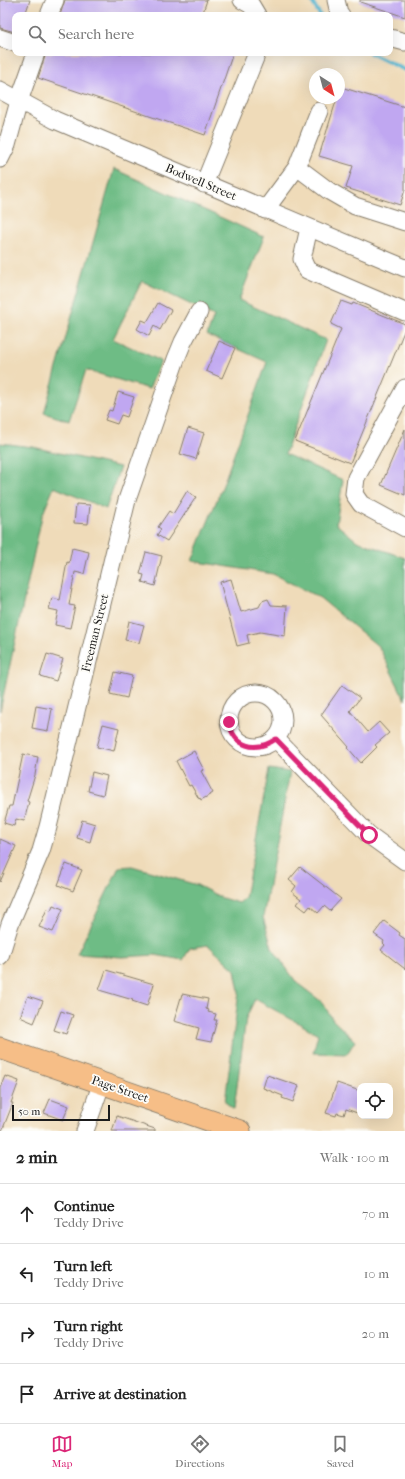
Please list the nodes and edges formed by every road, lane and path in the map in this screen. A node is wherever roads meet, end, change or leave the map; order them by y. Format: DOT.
graph roads {
  1 [pos="55,0"];
  2 [pos="242,0"];
  3 [pos="336,0"];
  4 [pos="50,12"];
  5 [pos="255,12"];
  6 [pos="339,12"];
  7 [pos="0,38"];
  8 [pos="393,39"];
  9 [pos="12,42"];
  10 [pos="405,42"];
  11 [pos="35,56"];
  12 [pos="256,56"];
  13 [pos="0,90"];
  14 [pos="19,101"];
  15 [pos="319,111"];
  16 [pos="0,158"];
  17 [pos="297,167"];
  18 [pos="204,184"];
  19 [pos="265,210"];
  20 [pos="405,222"];
  21 [pos="309,228"];
  22 [pos="405,268"];
  23 [pos="199,312"];
  24 [pos="405,312"];
  25 [pos="405,388"];
  26 [pos="405,528"];
  27 [pos="276,739"];
  28 [pos="405,861"];
  29 [pos="0,956"];
  30 [pos="0,1048"];
  31 [pos="102,1082"];
  32 [pos="85,1131"];
  33 [pos="240,1131"];
  1 -- 4 [label="street"];
  2 -- 5 [label="street"];
  3 -- 6 [label="street"];
  7 -- 9 [label="street"];
  8 -- 10 [label="street"];
  11 -- 14 [label="street"];
  12 -- 18 [label="street"];
  13 -- 14 [label="street, Bodwell Street"];
  14 -- 16 [label="street"];
  14 -- 18 [label="street, Bodwell Street"];
  15 -- 17 [label="street"];
  17 -- 19 [label="street"];
  17 -- 20 [label="street"];
  18 -- 19 [label="street, Bodwell Street"];
  19 -- 21 [label="street, Bodwell Street"];
  21 -- 22 [label="street, Bodwell Street"];
  21 -- 24 [label="street"];
  23 -- 29 [label="street, Freeman Street"];
  25 -- 26 [label="street"];
  27 -- 28 [label="street"];
  30 -- 31 [label="main road, Page Street"];
  31 -- 32 [label="street"];
  31 -- 33 [label="main road, Page Street"];
}
